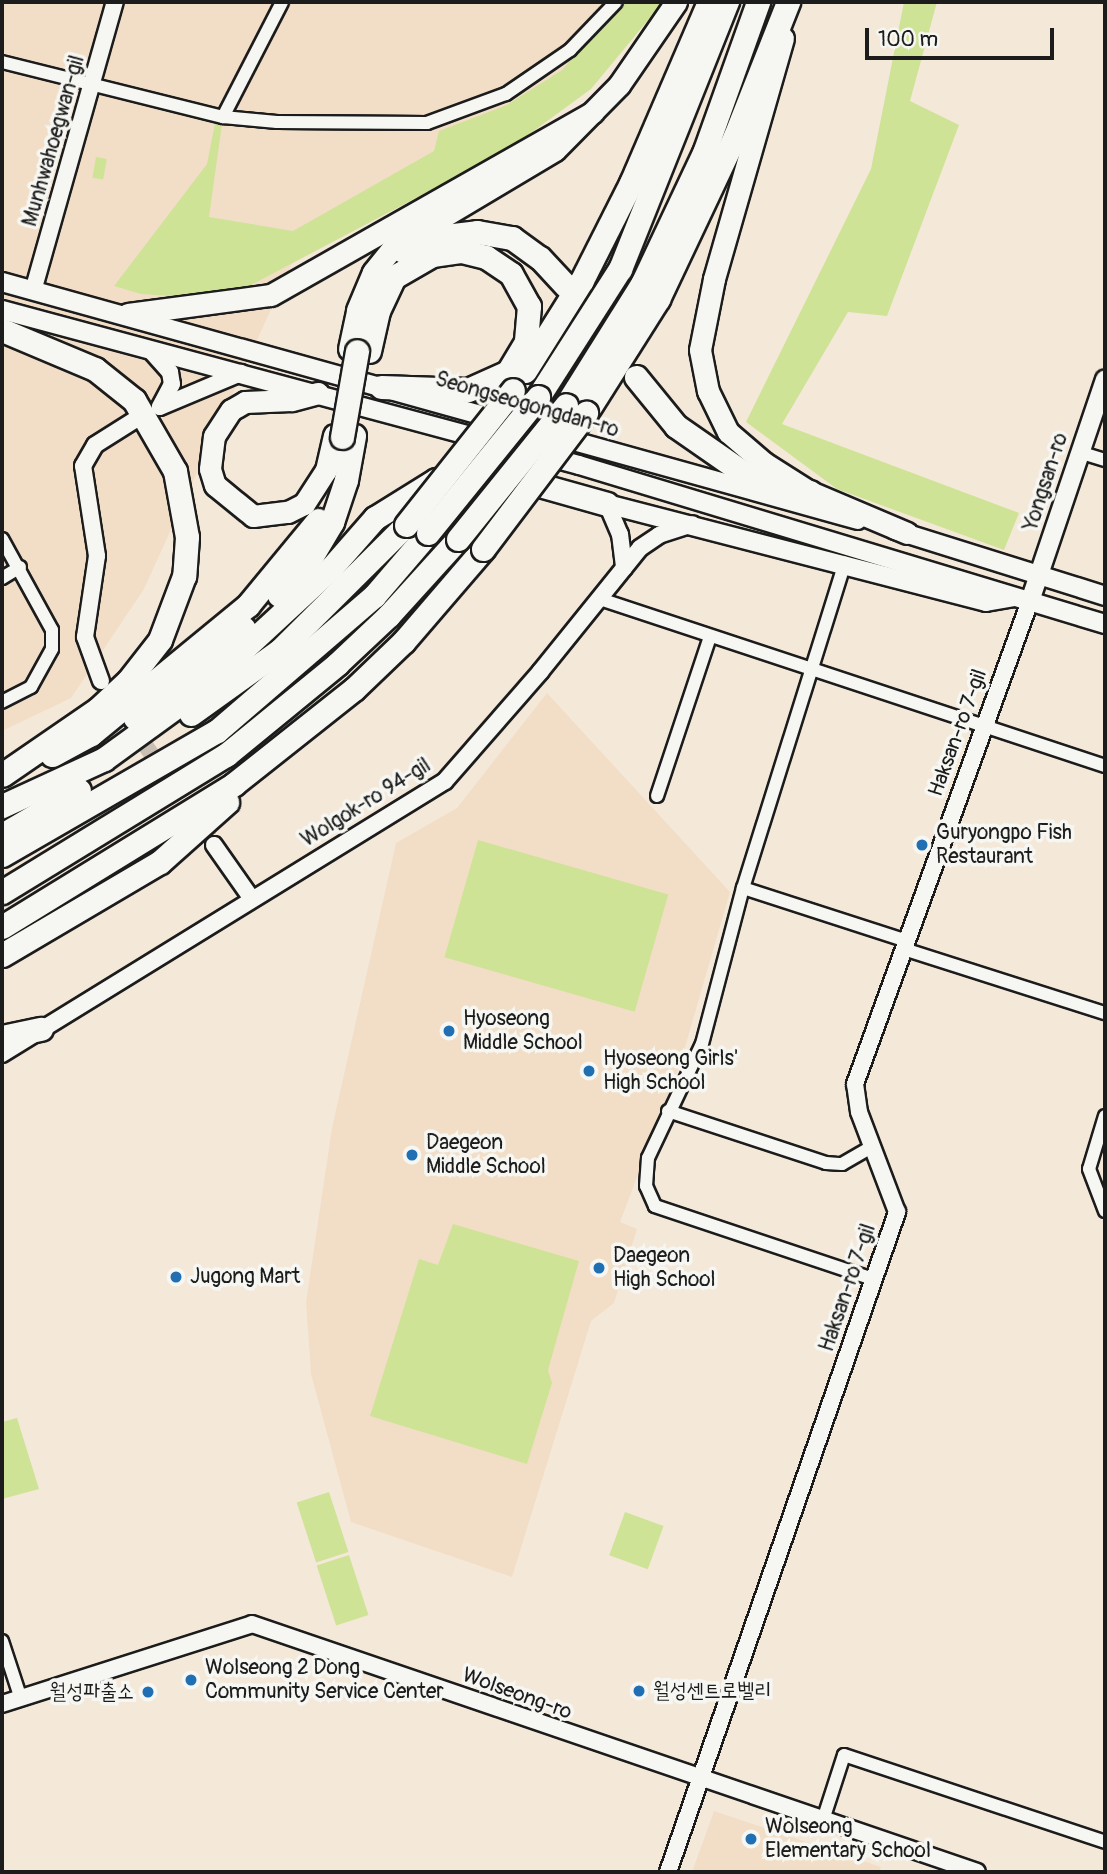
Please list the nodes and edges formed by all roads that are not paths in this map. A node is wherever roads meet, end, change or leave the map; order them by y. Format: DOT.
graph roads {
  1 [pos="115,2"];
  2 [pos="282,2"];
  3 [pos="616,2"];
  4 [pos="676,2"];
  5 [pos="709,2"];
  6 [pos="727,2"];
  7 [pos="758,2"];
  8 [pos="791,2"];
  9 [pos="2,62"];
  10 [pos="93,86"];
  11 [pos="593,112"];
  12 [pos="223,117"];
  13 [pos="2,282"];
  14 [pos="566,286"];
  15 [pos="33,291"];
  16 [pos="2,310"];
  17 [pos="128,314"];
  18 [pos="2,330"];
  19 [pos="145,346"];
  20 [pos="358,351"];
  21 [pos="241,373"];
  22 [pos="636,377"];
  23 [pos="1105,379"];
  24 [pos="381,387"];
  25 [pos="318,393"];
  26 [pos="576,409"];
  27 [pos="134,421"];
  28 [pos="343,436"];
  29 [pos="1079,452"];
  30 [pos="1105,460"];
  31 [pos="810,492"];
  32 [pos="607,504"];
  33 [pos="694,523"];
  34 [pos="907,533"];
  35 [pos="2,539"];
  36 [pos="845,563"];
  37 [pos="20,567"];
  38 [pos="624,568"];
  39 [pos="1039,575"];
  40 [pos="2,578"];
  41 [pos="1105,597"];
  42 [pos="600,599"];
  43 [pos="1024,599"];
  44 [pos="1105,624"];
  45 [pos="710,637"];
  46 [pos="812,670"];
  47 [pos="100,681"];
  48 [pos="355,689"];
  49 [pos="2,702"];
  50 [pos="982,727"];
  51 [pos="1105,766"];
  52 [pos="2,775"];
  53 [pos="2,781"];
  54 [pos="657,796"];
  55 [pos="2,800"];
  56 [pos="2,806"];
  57 [pos="2,835"];
  58 [pos="214,845"];
  59 [pos="2,855"];
  60 [pos="743,888"];
  61 [pos="2,892"];
  62 [pos="252,899"];
  63 [pos="2,927"];
  64 [pos="906,945"];
  65 [pos="2,955"];
  66 [pos="1105,1013"];
  67 [pos="41,1028"];
  68 [pos="2,1037"];
  69 [pos="2,1054"];
  70 [pos="668,1111"];
  71 [pos="1105,1116"];
  72 [pos="872,1147"];
  73 [pos="1105,1211"];
  74 [pos="873,1279"];
  75 [pos="2,1641"];
  76 [pos="21,1699"];
  77 [pos="2,1704"];
  78 [pos="700,1777"];
  79 [pos="823,1820"];
  80 [pos="1105,1842"];
  81 [pos="668,1872"];
  82 [pos="977,1872"];
  1 -- 10 [label="street, Munhwahoegwan-gil"];
  2 -- 12 [label="street"];
  3 -- 12 [label="street"];
  4 -- 11 [label="highway"];
  5 -- 57 [label="highway, bridge"];
  6 -- 59 [label="highway, bridge"];
  7 -- 26 [label="highway"];
  8 -- 26 [label="highway"];
  8 -- 31 [label="highway"];
  9 -- 10 [label="street"];
  10 -- 12 [label="street"];
  10 -- 15 [label="street, Munhwahoegwan-gil"];
  11 -- 17 [label="highway"];
  11 -- 20 [label="highway"];
  13 -- 15 [label="main road, Seongseogongdan-ro"];
  14 -- 20 [label="highway"];
  15 -- 17 [label="main road, Seongseogongdan-ro"];
  16 -- 19 [label="main road, Seongseogongdan-ro"];
  17 -- 24 [label="main road, Seongseogongdan-ro"];
  18 -- 52 [label="highway"];
  19 -- 21 [label="main road, Seongseogongdan-ro"];
  19 -- 21 [label="street"];
  20 -- 24 [label="highway"];
  20 -- 28 [label="highway, bridge"];
  21 -- 25 [label="main road, Seongseogongdan-ro"];
  22 -- 31 [label="highway"];
  23 -- 29 [label="main road, Yongsan-ro"];
  24 -- 34 [label="main road, Seongseogongdan-ro"];
  25 -- 28 [label="highway"];
  25 -- 43 [label="main road, Seongseogongdan-ro"];
  26 -- 48 [label="highway, bridge"];
  26 -- 61 [label="highway, bridge"];
  27 -- 47 [label="street"];
  28 -- 53 [label="highway"];
  28 -- 55 [label="highway"];
  29 -- 30 [label="street"];
  29 -- 39 [label="main road, Yongsan-ro"];
  31 -- 34 [label="highway"];
  32 -- 33 [label="main road"];
  32 -- 38 [label="street"];
  32 -- 56 [label="highway"];
  33 -- 36 [label="main road"];
  33 -- 38 [label="street, Wolgok-ro 94-gil"];
  34 -- 39 [label="main road, Seongseogongdan-ro"];
  35 -- 37 [label="street"];
  36 -- 43 [label="main road"];
  36 -- 46 [label="street"];
  37 -- 40 [label="street"];
  37 -- 49 [label="street"];
  38 -- 42 [label="street, Wolgok-ro 94-gil"];
  39 -- 41 [label="main road, Seongseogongdan-ro"];
  39 -- 43 [label="main road, Yongsan-ro"];
  42 -- 45 [label="street"];
  42 -- 62 [label="street, Wolgok-ro 94-gil"];
  43 -- 44 [label="main road, Seongseogongdan-ro"];
  43 -- 50 [label="street, Haksan-ro 7-gil"];
  45 -- 46 [label="street"];
  45 -- 54 [label="street"];
  46 -- 50 [label="street"];
  46 -- 60 [label="street"];
  48 -- 63 [label="highway"];
  48 -- 65 [label="highway"];
  50 -- 51 [label="street"];
  50 -- 64 [label="street, Haksan-ro 7-gil"];
  58 -- 62 [label="street"];
  60 -- 64 [label="street"];
  60 -- 70 [label="street"];
  62 -- 67 [label="street, Wolgok-ro 94-gil"];
  64 -- 66 [label="street"];
  64 -- 72 [label="street, Haksan-ro 7-gil"];
  67 -- 68 [label="highway"];
  67 -- 69 [label="street, Wolgok-ro 94-gil"];
  70 -- 72 [label="street"];
  70 -- 74 [label="street"];
  71 -- 73 [label="street"];
  72 -- 74 [label="street, Haksan-ro 7-gil"];
  74 -- 78 [label="street, Haksan-ro 7-gil"];
  75 -- 76 [label="street"];
  76 -- 77 [label="street, Wolseong-ro"];
  76 -- 78 [label="street, Wolseong-ro"];
  78 -- 79 [label="street, Wolseong-ro"];
  78 -- 81 [label="street, Haksan-ro 7-gil"];
  79 -- 80 [label="street"];
  79 -- 82 [label="street, Wolseong-ro"];
}
